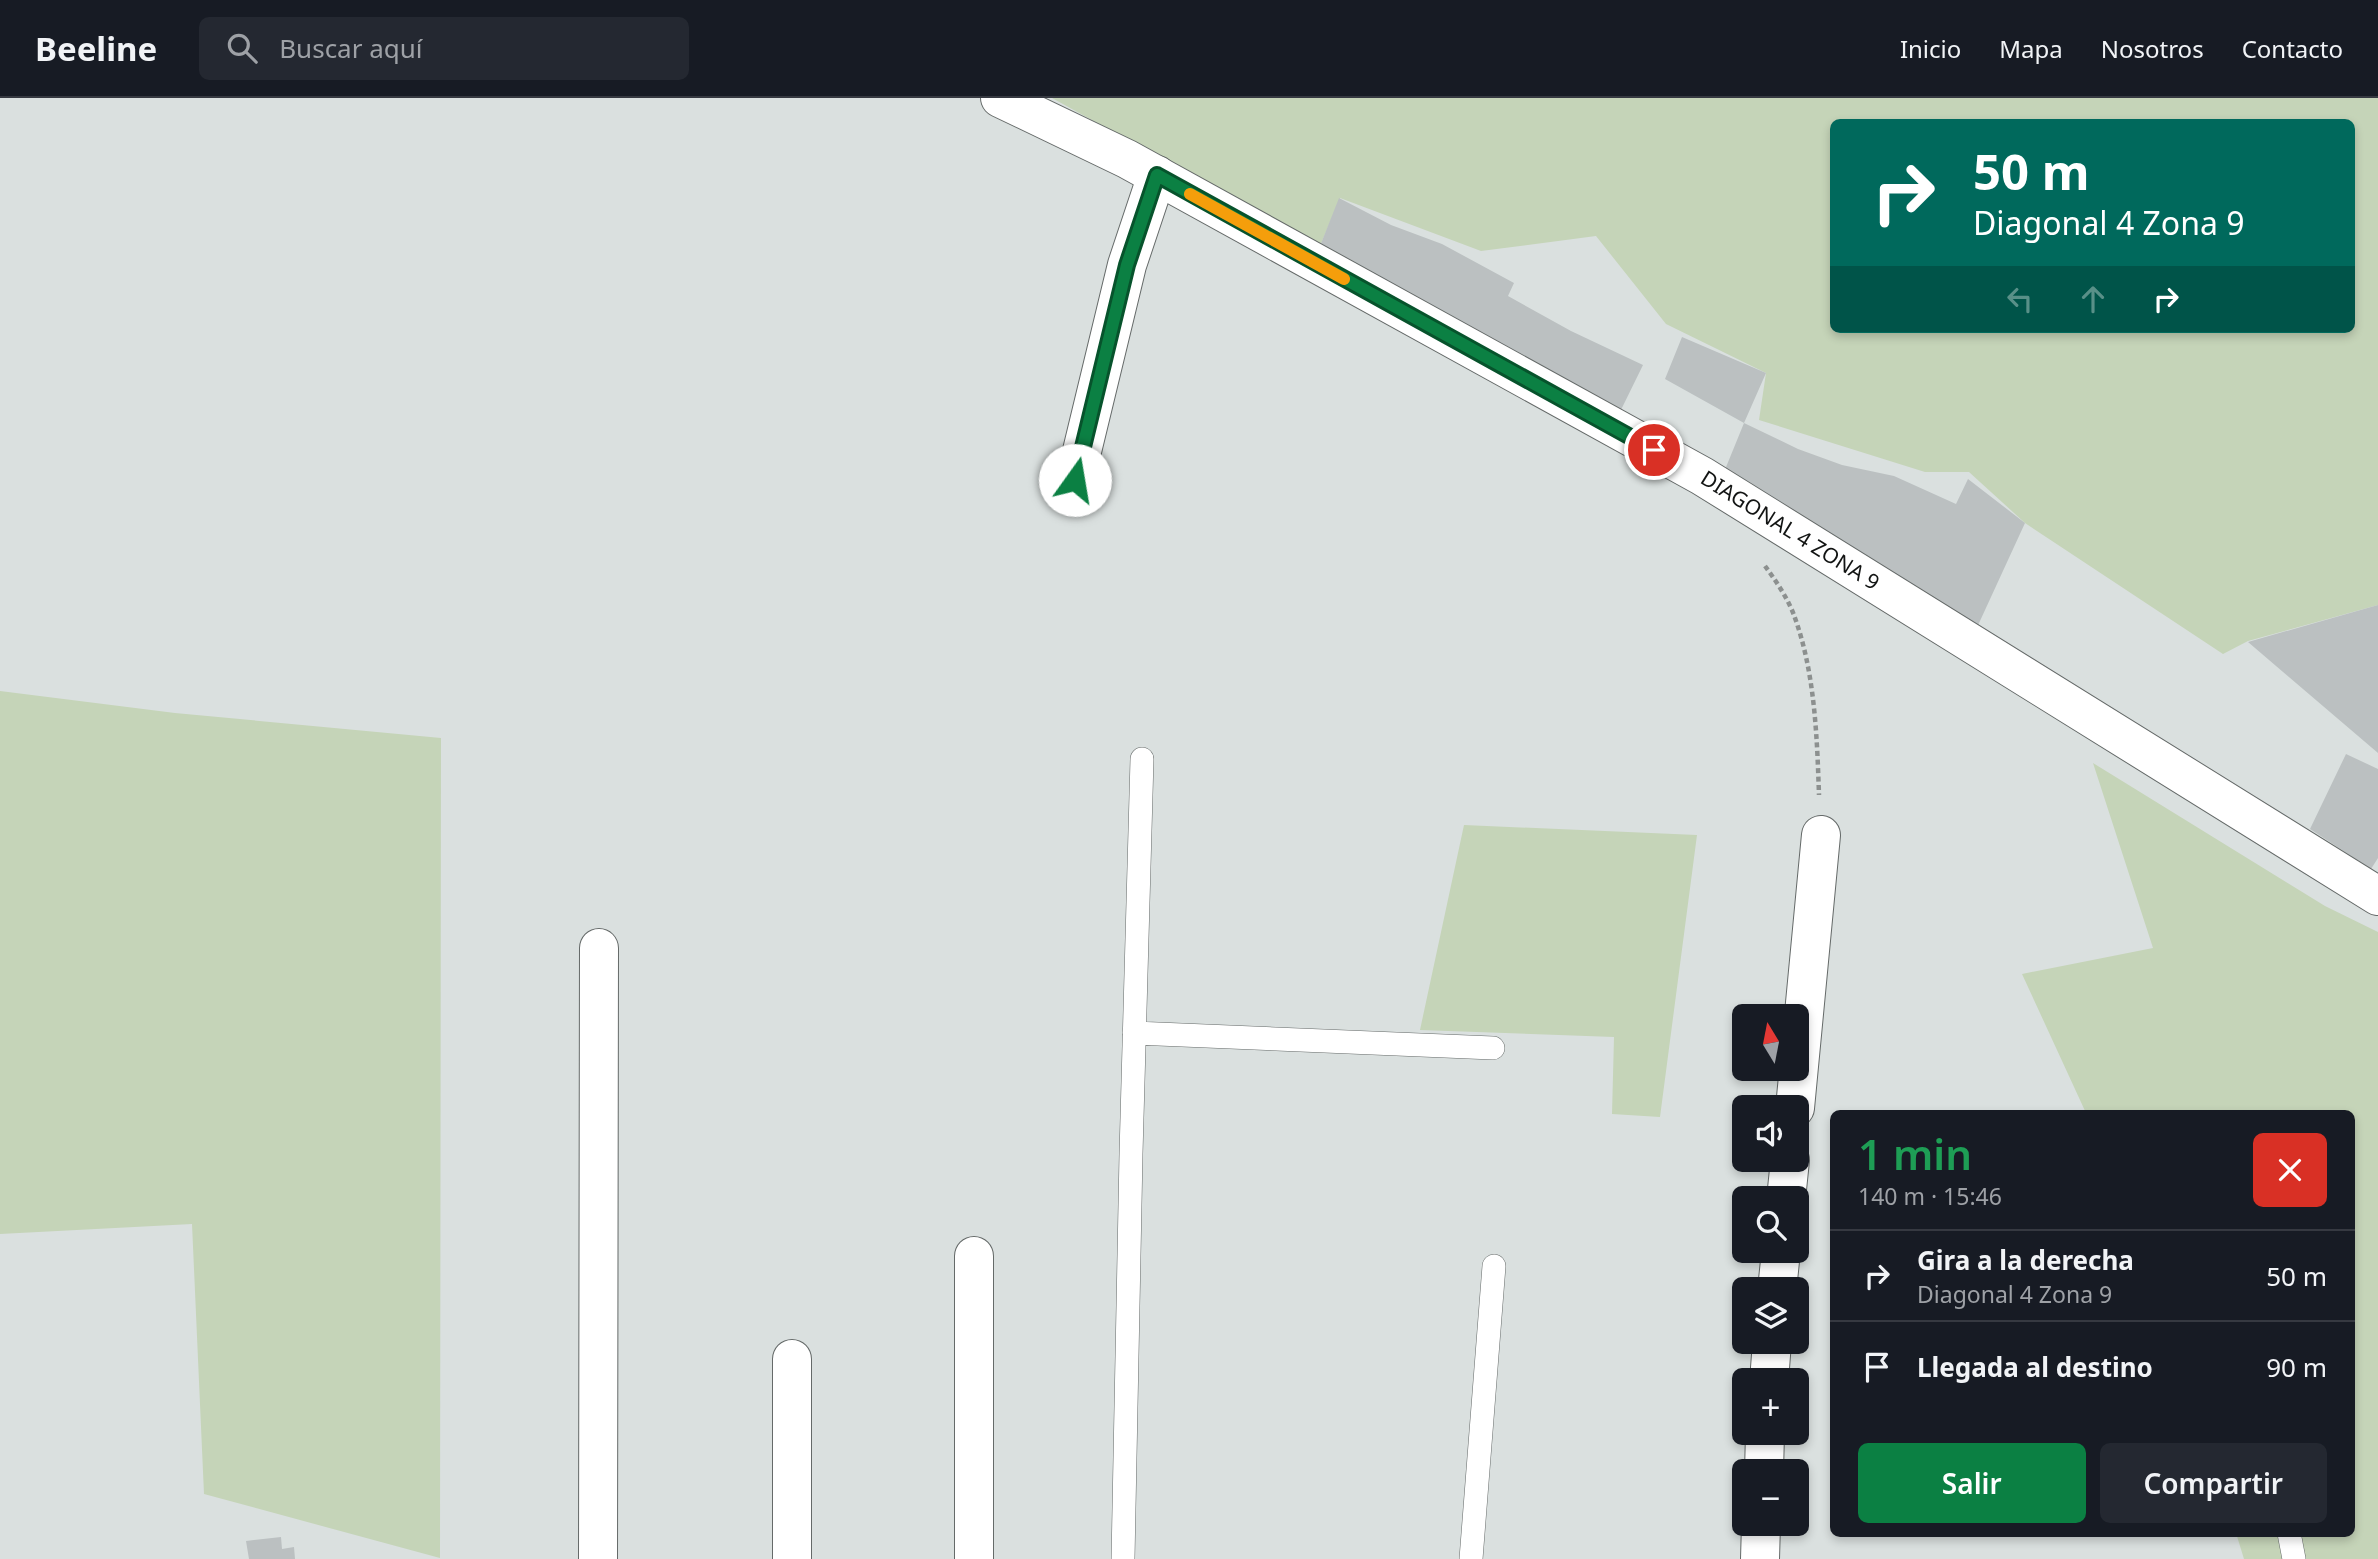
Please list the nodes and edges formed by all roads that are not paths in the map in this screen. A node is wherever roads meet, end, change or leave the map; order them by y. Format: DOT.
graph roads {
  1 [pos="1000,98"];
  2 [pos="1157,175"];
  3 [pos="1075,480"];
  4 [pos="1142,759"];
  5 [pos="1821,835"];
  6 [pos="2378,896"];
  7 [pos="600,948"];
  8 [pos="1134,1033"];
  9 [pos="1493,1048"];
  10 [pos="1796,1095"];
  11 [pos="974,1255"];
  12 [pos="1494,1266"];
  13 [pos="792,1359"];
  14 [pos="1761,1536"];
  15 [pos="2290,1537"];
  16 [pos="598,1559"];
  17 [pos="792,1559"];
  18 [pos="974,1559"];
  19 [pos="1124,1559"];
  20 [pos="1471,1559"];
  21 [pos="1760,1559"];
  22 [pos="2294,1559"];
  1 -- 2 [label="street, DIAGONAL 4 ZONA 9"];
  2 -- 3 [label="street"];
  2 -- 6 [label="street, DIAGONAL 4 ZONA 9"];
  4 -- 8 [label="lane"];
  5 -- 10 [label="street"];
  7 -- 16 [label="street"];
  8 -- 9 [label="lane"];
  8 -- 19 [label="lane"];
  11 -- 18 [label="street"];
  12 -- 20 [label="lane"];
  13 -- 17 [label="street"];
  14 -- 21 [label="street"];
  15 -- 22 [label="lane"];
}
